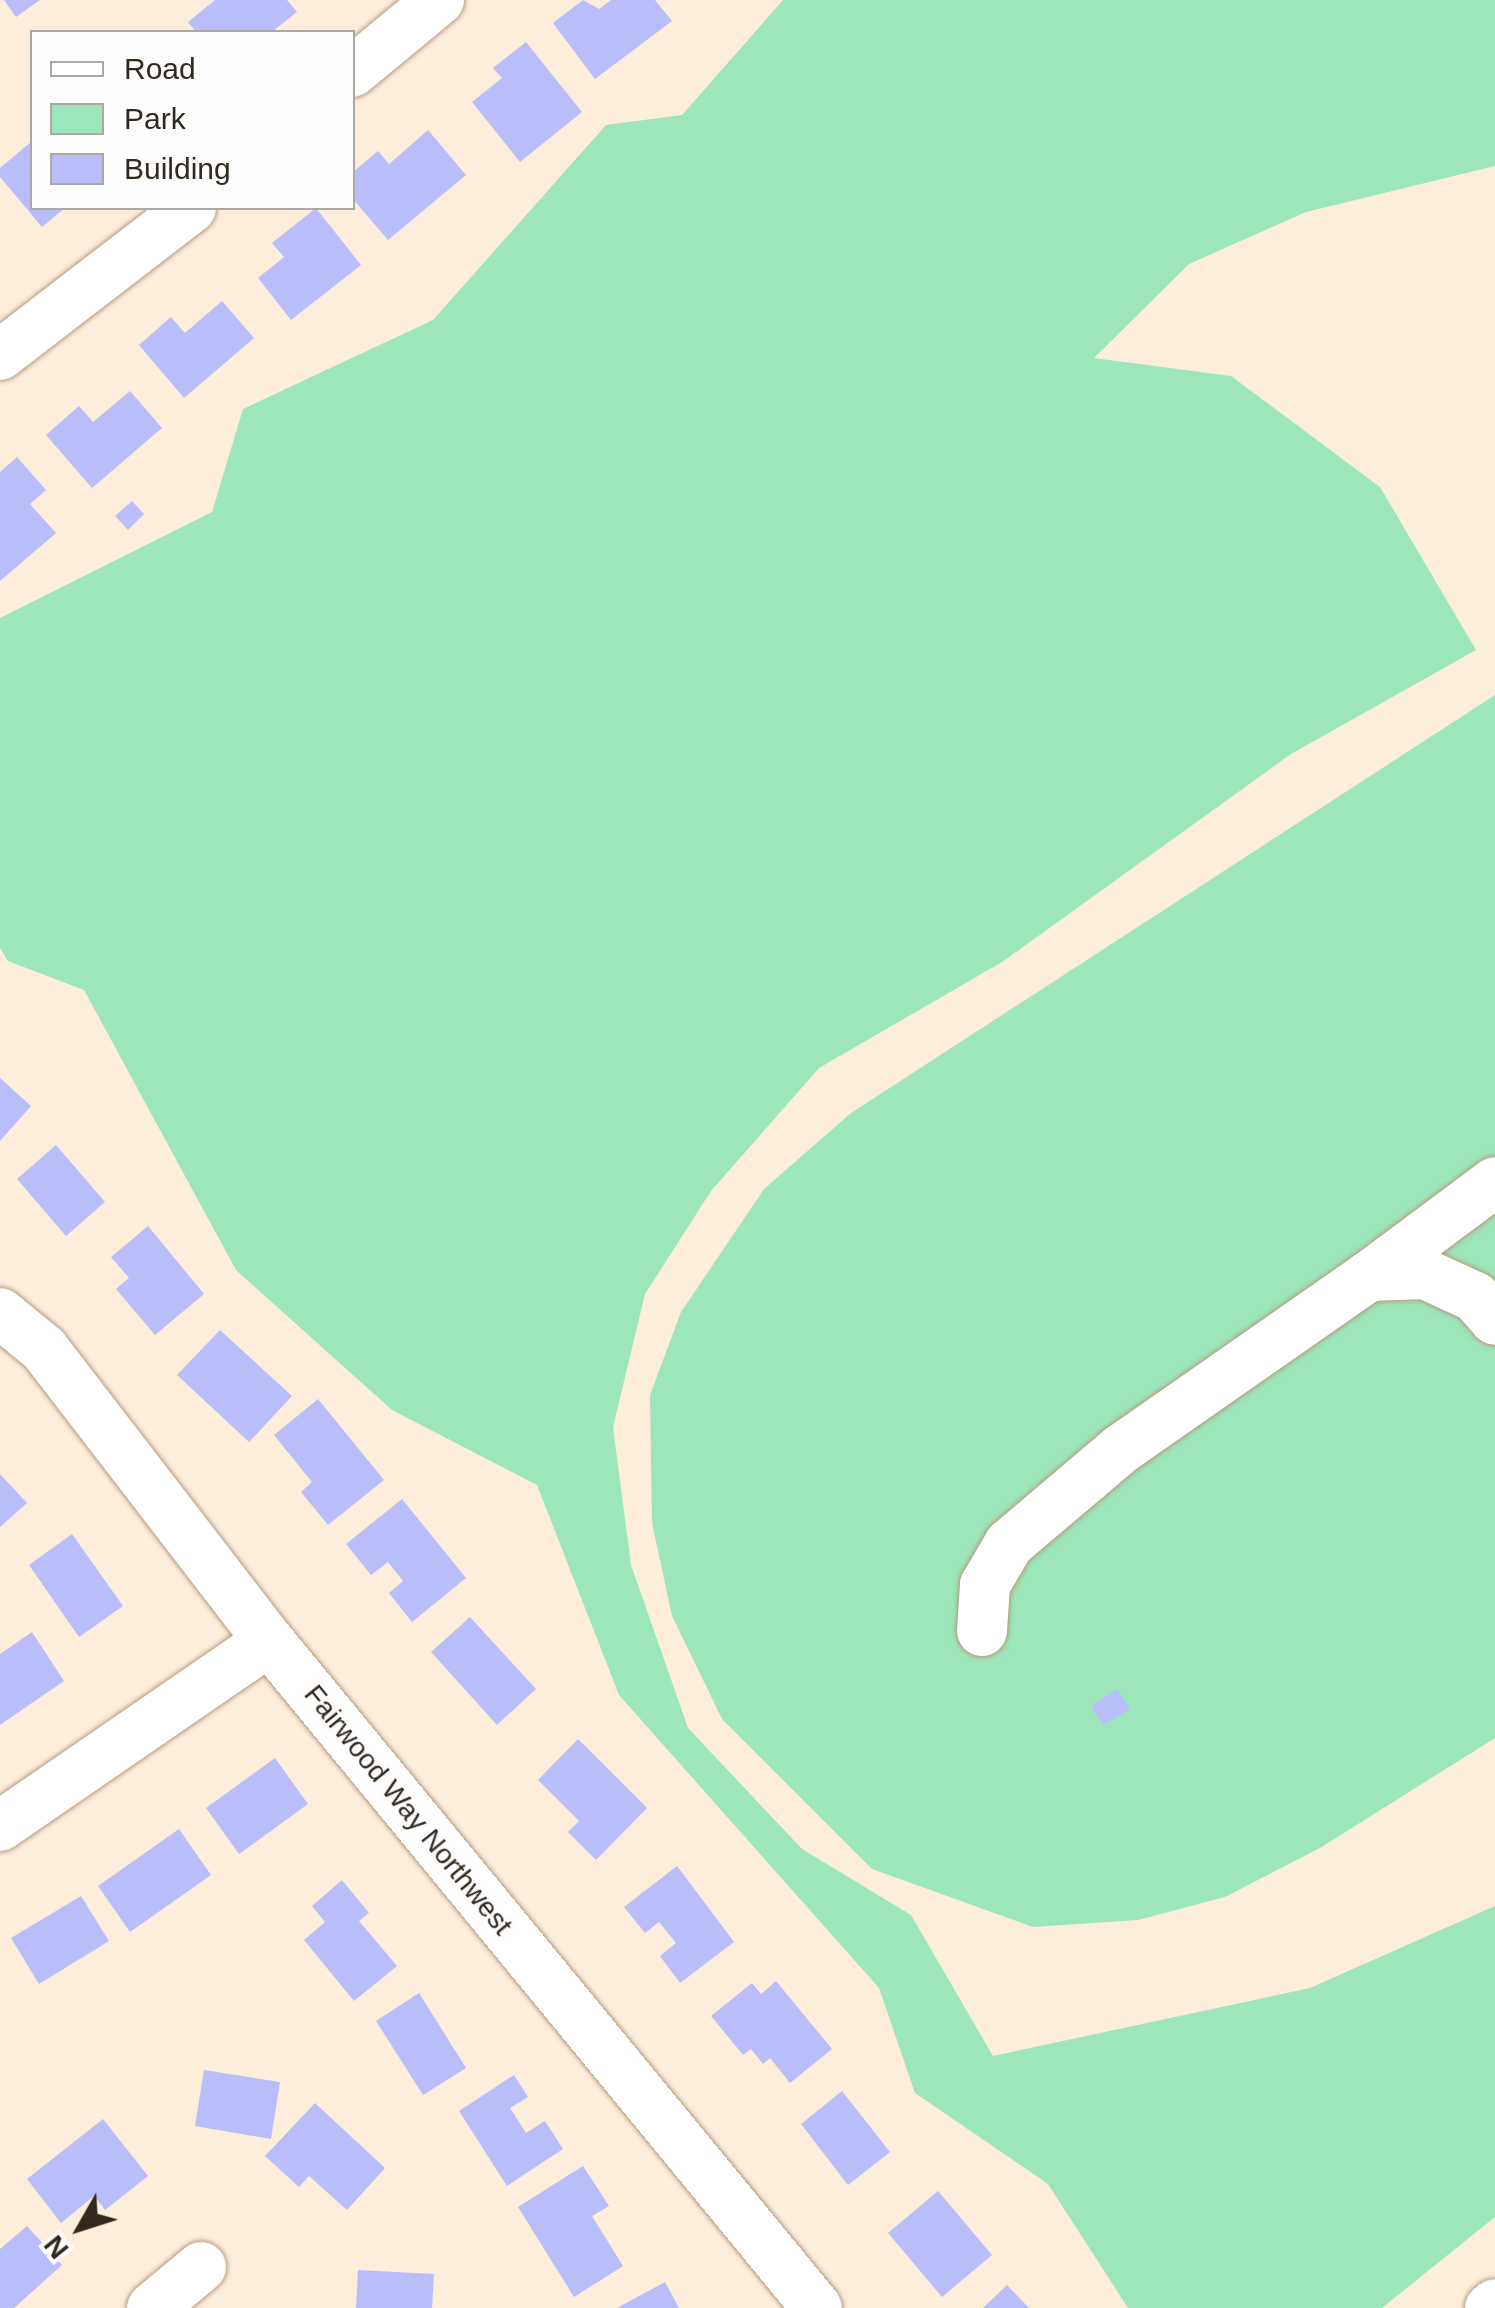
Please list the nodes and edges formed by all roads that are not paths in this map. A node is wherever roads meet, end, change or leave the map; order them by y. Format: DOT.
graph roads {
  1 [pos="420,5"];
  2 [pos="355,69"];
  3 [pos="188,210"];
  4 [pos="0,355"];
  5 [pos="1495,1182"];
  6 [pos="1370,1276"];
  7 [pos="0,1313"];
  8 [pos="1495,1320"];
  9 [pos="982,1631"];
  10 [pos="269,1641"];
  11 [pos="0,1826"];
  12 [pos="201,2266"];
  13 [pos="152,2308"];
  14 [pos="817,2308"];
  1 -- 2 [label="street"];
  3 -- 4 [label="street"];
  5 -- 6 [label="street"];
  6 -- 8 [label="street"];
  6 -- 9 [label="street"];
  7 -- 10 [label="street, Fairwood Way Northwest"];
  10 -- 11 [label="street"];
  10 -- 14 [label="street, Fairwood Way Northwest"];
  12 -- 13 [label="street"];
}
